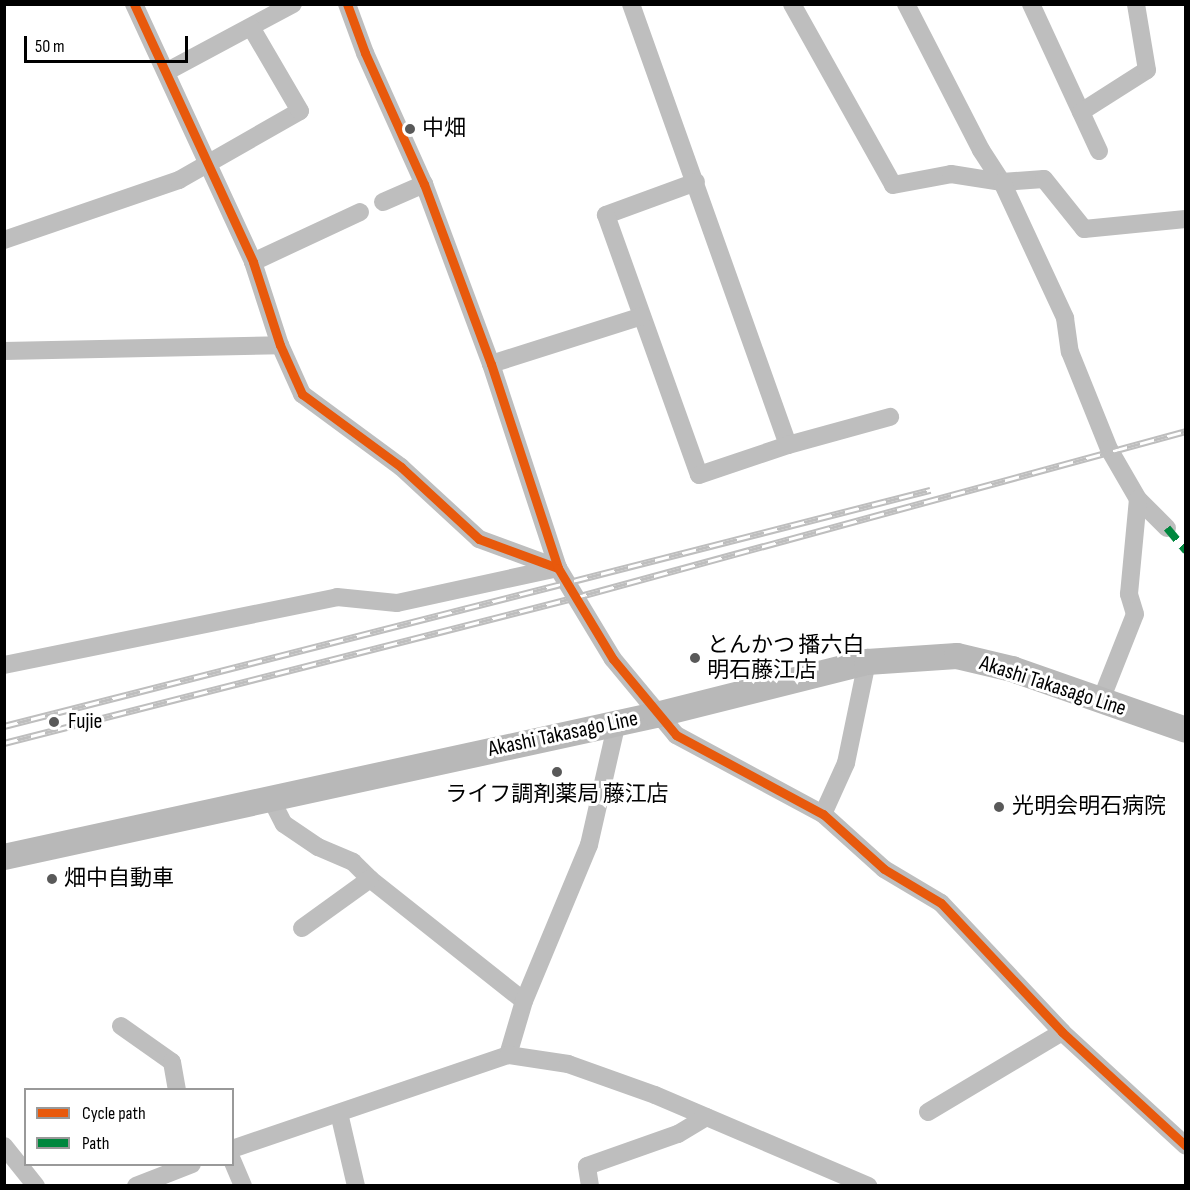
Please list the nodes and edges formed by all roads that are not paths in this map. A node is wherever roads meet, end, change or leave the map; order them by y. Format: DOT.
graph roads {
  1 [pos="134,4"];
  2 [pos="293,4"];
  3 [pos="347,4"];
  4 [pos="631,4"];
  5 [pos="792,4"];
  6 [pos="906,4"];
  7 [pos="1031,4"];
  8 [pos="1136,4"];
  9 [pos="251,27"];
  10 [pos="166,72"];
  11 [pos="1081,112"];
  12 [pos="1099,151"];
  13 [pos="209,166"];
  14 [pos="696,182"];
  15 [pos="1002,182"];
  16 [pos="424,184"];
  17 [pos="383,202"];
  18 [pos="360,212"];
  19 [pos="1185,219"];
  20 [pos="4,240"];
  21 [pos="253,262"];
  22 [pos="642,316"];
  23 [pos="280,345"];
  24 [pos="4,351"];
  25 [pos="491,364"];
  26 [pos="890,417"];
  27 [pos="788,445"];
  28 [pos="1138,499"];
  29 [pos="1167,528"];
  30 [pos="558,568"];
  31 [pos="867,662"];
  32 [pos="4,664"];
  33 [pos="1101,700"];
  34 [pos="656,715"];
  35 [pos="617,722"];
  36 [pos="1185,730"];
  37 [pos="270,797"];
  38 [pos="823,814"];
  39 [pos="4,856"];
  40 [pos="370,879"];
  41 [pos="302,928"];
  42 [pos="524,1001"];
  43 [pos="121,1026"];
  44 [pos="1062,1032"];
  45 [pos="508,1055"];
  46 [pos="177,1088"];
  47 [pos="928,1112"];
  48 [pos="339,1113"];
  49 [pos="706,1117"];
  50 [pos="4,1146"];
  51 [pos="1185,1146"];
  52 [pos="234,1148"];
  53 [pos="234,1165"];
  54 [pos="187,1166"];
  55 [pos="36,1185"];
  56 [pos="136,1185"];
  57 [pos="243,1185"];
  58 [pos="357,1185"];
  59 [pos="590,1185"];
  60 [pos="868,1185"];
  1 -- 10 [label="street"];
  2 -- 9 [label="street"];
  3 -- 16 [label="street"];
  4 -- 14 [label="street"];
  5 -- 15 [label="street"];
  6 -- 15 [label="street"];
  7 -- 11 [label="street"];
  8 -- 11 [label="street"];
  9 -- 10 [label="street"];
  9 -- 13 [label="street"];
  10 -- 13 [label="street"];
  11 -- 12 [label="street"];
  13 -- 20 [label="street"];
  13 -- 21 [label="street"];
  14 -- 22 [label="street"];
  14 -- 27 [label="street"];
  15 -- 19 [label="street"];
  15 -- 28 [label="street"];
  16 -- 17 [label="street"];
  16 -- 25 [label="street"];
  18 -- 21 [label="street"];
  21 -- 23 [label="street"];
  22 -- 25 [label="street"];
  22 -- 27 [label="street"];
  23 -- 24 [label="street"];
  23 -- 30 [label="street"];
  25 -- 30 [label="street"];
  26 -- 27 [label="street"];
  28 -- 29 [label="street"];
  28 -- 33 [label="street"];
  30 -- 32 [label="street"];
  30 -- 34 [label="street"];
  31 -- 33 [label="main road, Akashi Takasago Line"];
  31 -- 34 [label="main road, Akashi Takasago Line"];
  31 -- 38 [label="street"];
  33 -- 36 [label="main road, Akashi Takasago Line"];
  34 -- 35 [label="main road, Akashi Takasago Line"];
  34 -- 38 [label="street"];
  35 -- 37 [label="main road, Akashi Takasago Line"];
  35 -- 42 [label="street"];
  37 -- 39 [label="main road, Akashi Takasago Line"];
  37 -- 40 [label="street"];
  38 -- 44 [label="street"];
  40 -- 41 [label="street"];
  40 -- 42 [label="street"];
  42 -- 45 [label="street"];
  43 -- 46 [label="street"];
  44 -- 47 [label="street"];
  44 -- 51 [label="street"];
  45 -- 48 [label="street"];
  45 -- 49 [label="street"];
  48 -- 52 [label="street"];
  48 -- 58 [label="street"];
  49 -- 59 [label="street"];
  49 -- 60 [label="street"];
  50 -- 55 [label="street"];
  53 -- 57 [label="street"];
  54 -- 56 [label="street"];
}
